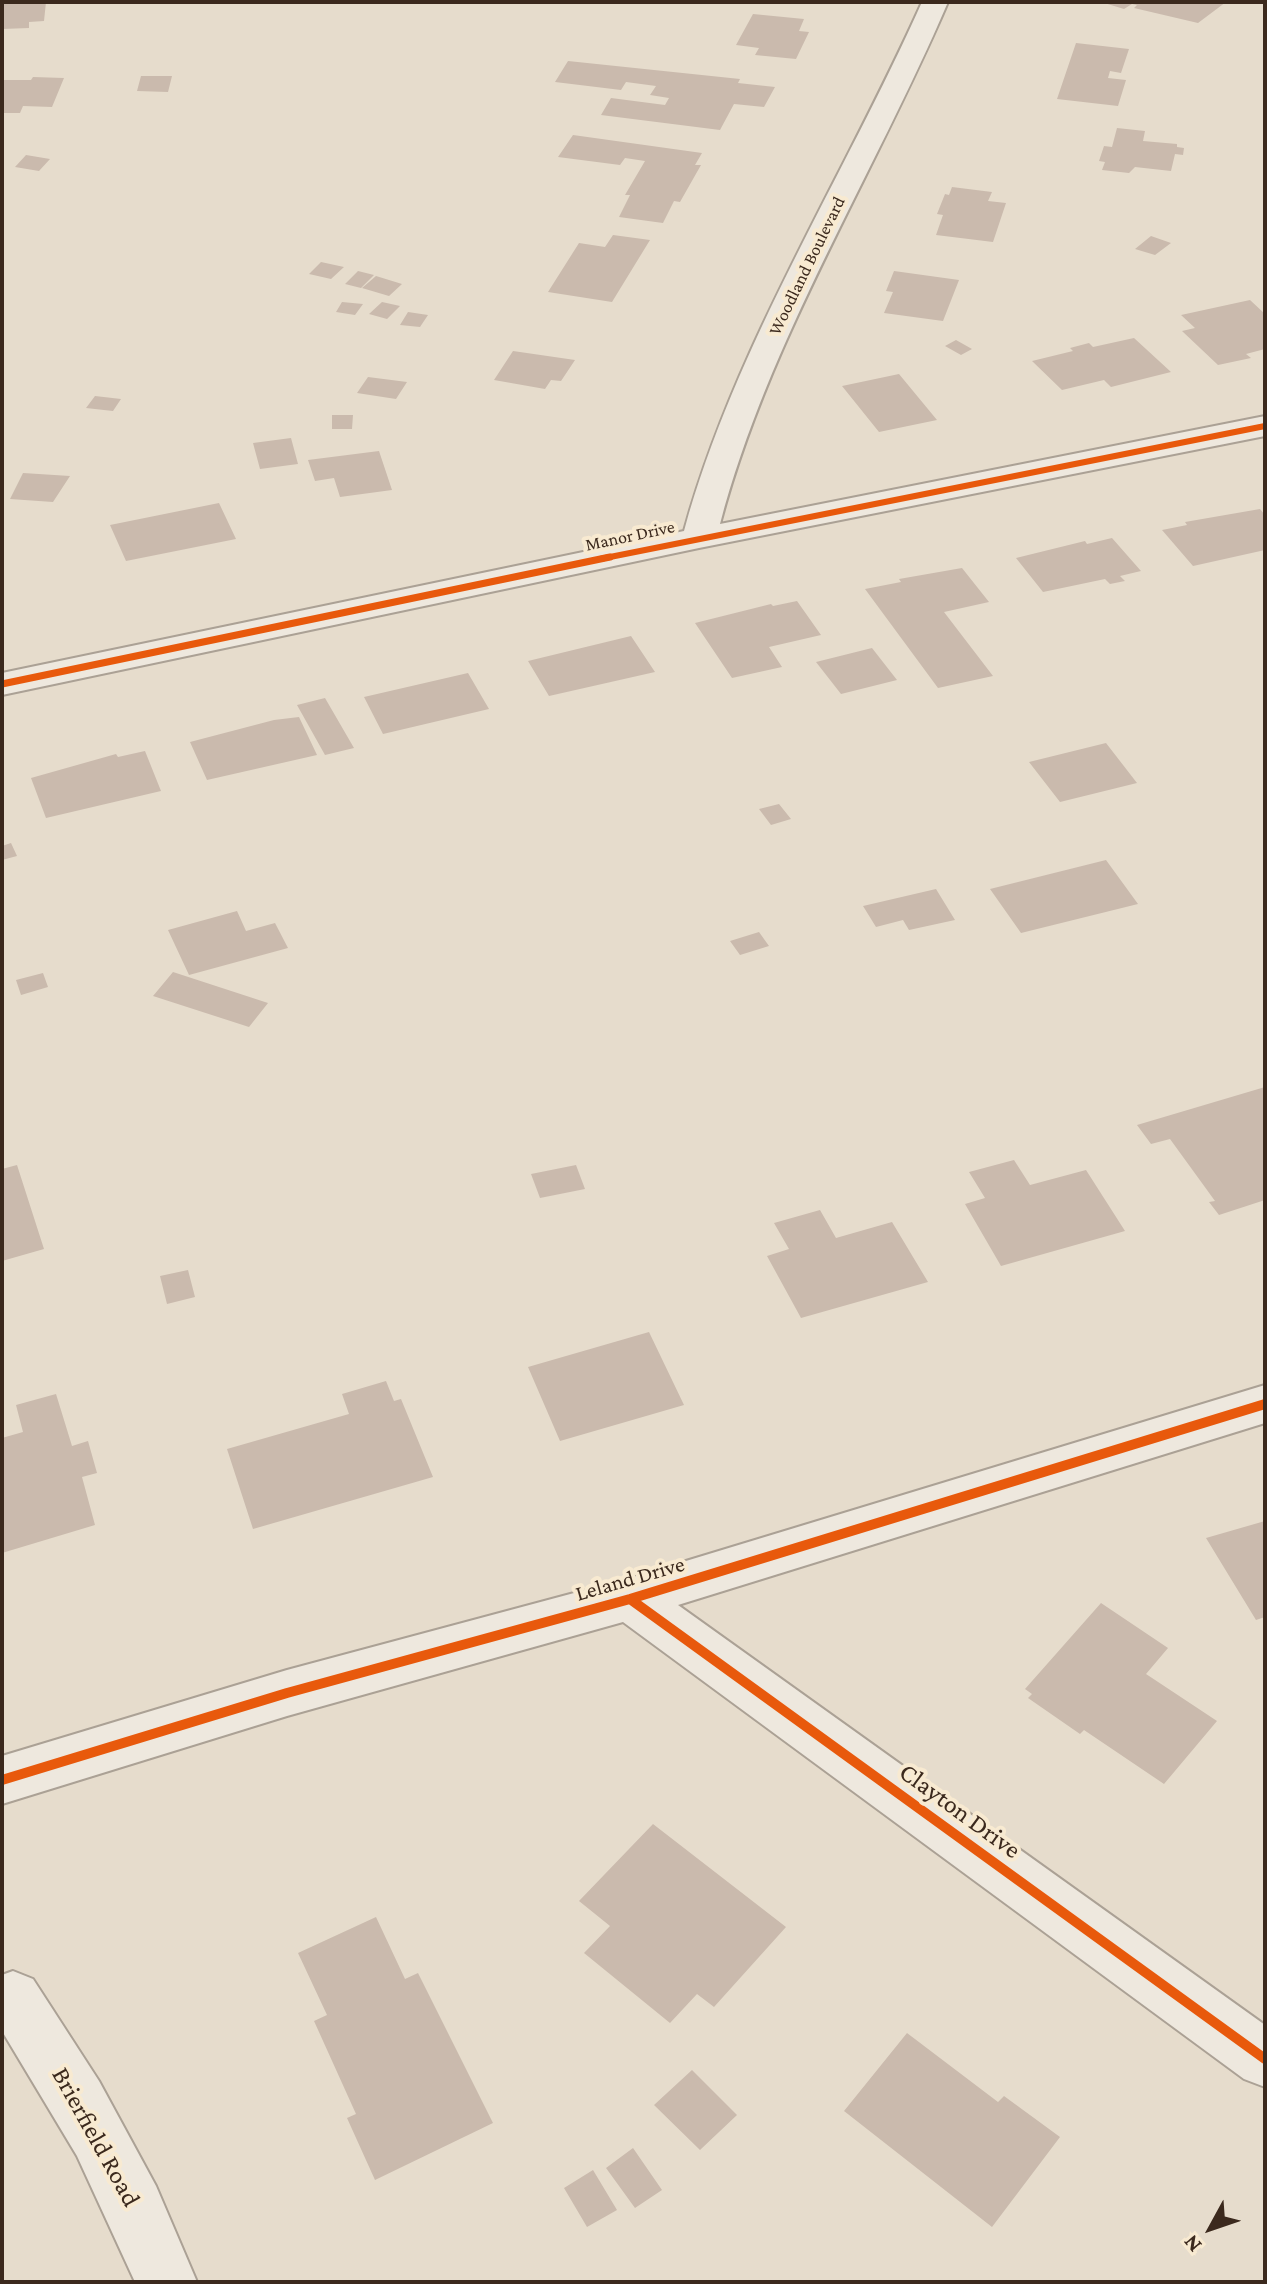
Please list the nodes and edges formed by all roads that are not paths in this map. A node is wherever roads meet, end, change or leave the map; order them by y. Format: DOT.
graph roads {
  1 [pos="935,2"];
  2 [pos="1265,426"];
  3 [pos="699,538"];
  4 [pos="2,684"];
  5 [pos="1265,1404"];
  6 [pos="630,1599"];
  7 [pos="2,1780"];
  8 [pos="13,1998"];
  9 [pos="1265,2059"];
  10 [pos="166,2282"];
  1 -- 3 [label="street, Woodland Boulevard"];
  2 -- 3 [label="street, Manor Drive"];
  3 -- 4 [label="street, Manor Drive"];
  5 -- 6 [label="street, Leland Drive"];
  6 -- 7 [label="street, Leland Drive"];
  6 -- 9 [label="street, Clayton Drive"];
  8 -- 10 [label="street, Brierfield Road"];
}
